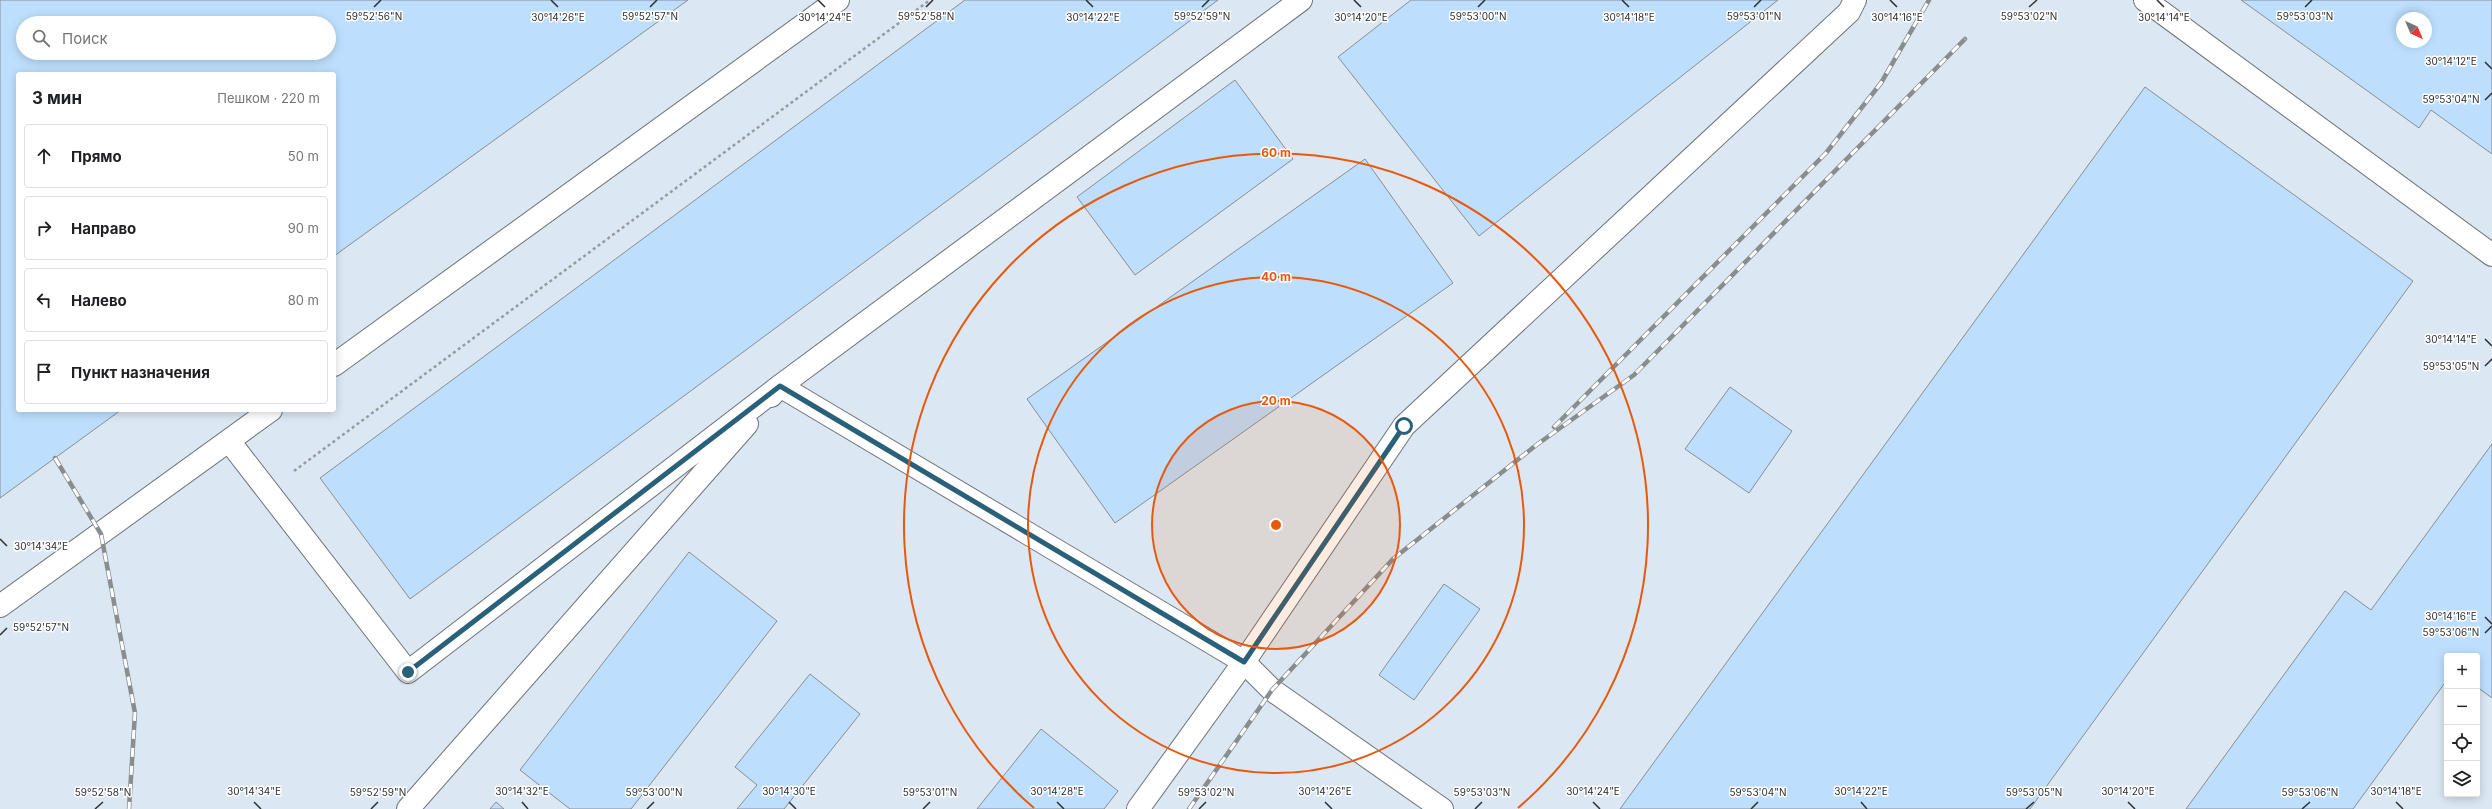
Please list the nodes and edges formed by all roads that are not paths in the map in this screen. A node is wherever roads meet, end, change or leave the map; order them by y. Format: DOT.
graph roads {
  1 [pos="838,0"];
  2 [pos="1301,0"];
  3 [pos="1855,0"];
  4 [pos="2145,0"];
  5 [pos="2492,255"];
  6 [pos="336,364"];
  7 [pos="780,386"];
  8 [pos="268,412"];
  9 [pos="229,441"];
  10 [pos="0,606"];
  11 [pos="1244,662"];
  12 [pos="408,809"];
  13 [pos="1138,809"];
  14 [pos="1442,809"];
  1 -- 6 [label="lane"];
  2 -- 7 [label="lane"];
  3 -- 11 [label="lane"];
  4 -- 5 [label="lane"];
  7 -- 9 [label="lane"];
  7 -- 11 [label="lane"];
  7 -- 12 [label="lane"];
  8 -- 9 [label="lane"];
  9 -- 10 [label="lane"];
  11 -- 13 [label="lane"];
  11 -- 14 [label="lane"];
}
